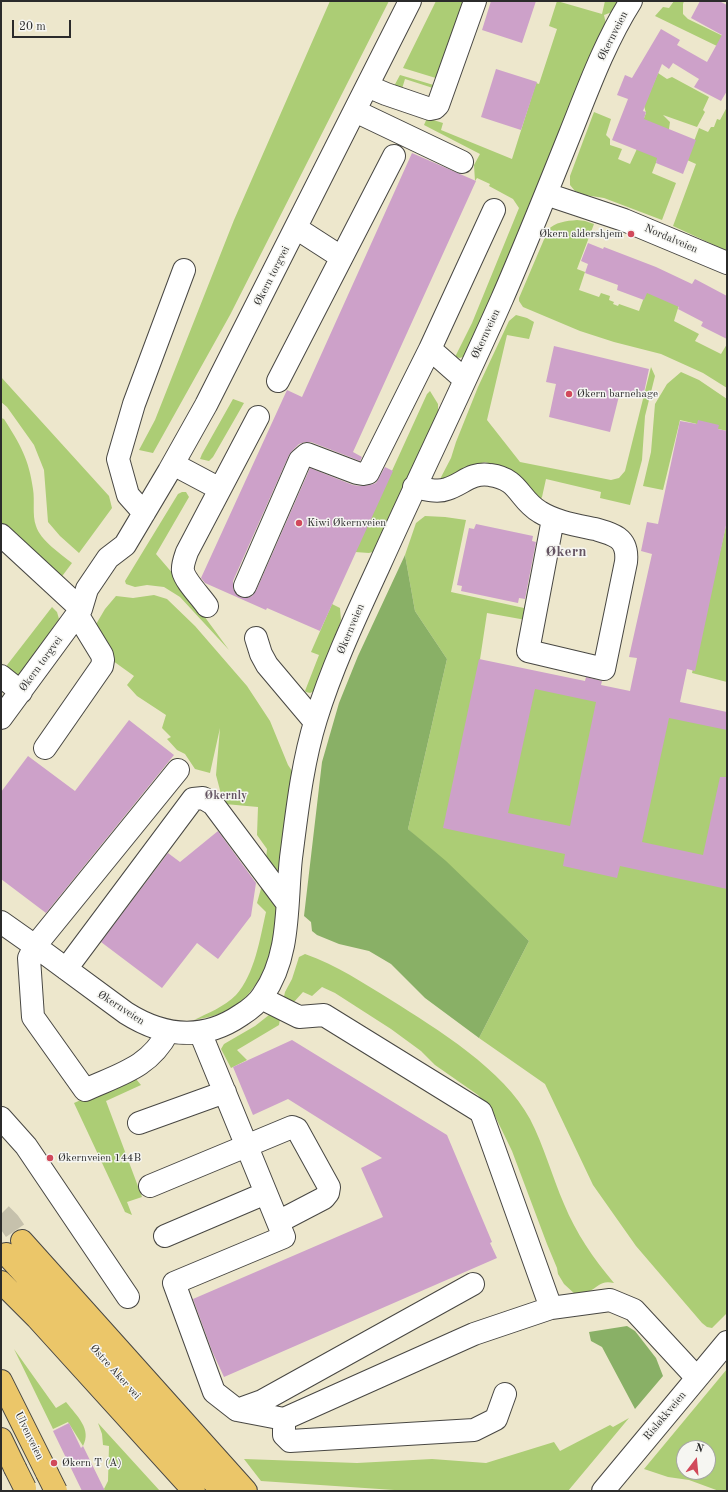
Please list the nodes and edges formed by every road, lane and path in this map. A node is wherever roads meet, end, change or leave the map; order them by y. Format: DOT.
graph roads {
  1 [pos="410,1"];
  2 [pos="475,1"];
  3 [pos="631,1"];
  4 [pos="367,86"];
  5 [pos="355,111"];
  6 [pos="394,156"];
  7 [pos="462,162"];
  8 [pos="546,194"];
  9 [pos="494,210"];
  10 [pos="296,228"];
  11 [pos="341,257"];
  12 [pos="727,263"];
  13 [pos="184,270"];
  14 [pos="430,348"];
  15 [pos="464,379"];
  16 [pos="278,381"];
  17 [pos="258,417"];
  18 [pos="173,464"];
  19 [pos="414,487"];
  20 [pos="220,489"];
  21 [pos="144,513"];
  22 [pos="553,519"];
  23 [pos="1,535"];
  24 [pos="245,586"];
  25 [pos="207,606"];
  26 [pos="79,612"];
  27 [pos="256,638"];
  28 [pos="1,676"];
  29 [pos="21,692"];
  30 [pos="1,718"];
  31 [pos="315,722"];
  32 [pos="45,748"];
  33 [pos="178,770"];
  34 [pos="287,903"];
  35 [pos="2,925"];
  36 [pos="35,946"];
  37 [pos="66,969"];
  38 [pos="261,998"];
  39 [pos="168,1032"];
  40 [pos="200,1032"];
  41 [pos="225,1092"];
  42 [pos="1,1118"];
  43 [pos="139,1123"];
  44 [pos="247,1145"];
  45 [pos="150,1186"];
  46 [pos="266,1193"];
  47 [pos="278,1222"];
  48 [pos="165,1236"];
  49 [pos="1,1282"];
  50 [pos="473,1284"];
  51 [pos="128,1297"];
  52 [pos="551,1308"];
  53 [pos="727,1342"];
  54 [pos="697,1378"];
  55 [pos="1,1381"];
  56 [pos="505,1394"];
  57 [pos="237,1410"];
  58 [pos="284,1419"];
  59 [pos="1,1439"];
  60 [pos="605,1489"];
  61 [pos="27,1491"];
  62 [pos="56,1491"];
  63 [pos="194,1491"];
  64 [pos="222,1491"];
  65 [pos="246,1491"];
  1 -- 4 [label="street, Økern torgvei"];
  2 -- 4 [label="street"];
  3 -- 8 [label="street, Økernveien"];
  4 -- 5 [label="street, Økern torgvei"];
  5 -- 7 [label="street"];
  5 -- 10 [label="street, Økern torgvei"];
  6 -- 11 [label="street"];
  8 -- 12 [label="street, Nordalveien"];
  8 -- 15 [label="street, Økernveien"];
  9 -- 14 [label="street"];
  10 -- 11 [label="street"];
  10 -- 18 [label="street, Økern torgvei"];
  11 -- 16 [label="street"];
  13 -- 21 [label="street"];
  14 -- 15 [label="street"];
  14 -- 24 [label="street"];
  15 -- 19 [label="street, Økernveien"];
  17 -- 20 [label="street"];
  18 -- 20 [label="street"];
  18 -- 21 [label="street, Økern torgvei"];
  19 -- 22 [label="street"];
  19 -- 31 [label="street, Økernveien"];
  20 -- 25 [label="street"];
  21 -- 26 [label="street, Økern torgvei"];
  22 -- 22 [label="street"];
  23 -- 26 [label="street"];
  26 -- 29 [label="street, Økern torgvei"];
  26 -- 32 [label="street"];
  27 -- 31 [label="street"];
  28 -- 29 [label="street"];
  29 -- 30 [label="street, Økern torgvei"];
  31 -- 34 [label="street, Økernveien"];
  33 -- 36 [label="street"];
  34 -- 37 [label="street"];
  34 -- 38 [label="street, Økernveien"];
  35 -- 36 [label="street, Økernveien"];
  36 -- 37 [label="street, Økernveien"];
  36 -- 39 [label="street"];
  37 -- 39 [label="street, Økernveien"];
  38 -- 40 [label="street, Økernveien"];
  38 -- 52 [label="street"];
  39 -- 40 [label="street, Økernveien"];
  40 -- 41 [label="street"];
  41 -- 43 [label="street"];
  41 -- 44 [label="street"];
  42 -- 51 [label="street"];
  44 -- 45 [label="street"];
  44 -- 46 [label="street"];
  44 -- 47 [label="street"];
  46 -- 47 [label="street"];
  46 -- 48 [label="street"];
  47 -- 57 [label="street"];
  49 -- 63 [label="main road, Østre Aker vei"];
  50 -- 57 [label="street"];
  52 -- 54 [label="street"];
  52 -- 58 [label="street"];
  53 -- 54 [label="street, Risløkkveien"];
  54 -- 60 [label="street, Risløkkveien"];
  55 -- 62 [label="main road, Ulvenveien, bridge"];
  56 -- 58 [label="street"];
  57 -- 58 [label="street"];
  59 -- 61 [label="main road, bridge"];
  64 -- 65 [label="main road, Østre Aker vei"];
}
